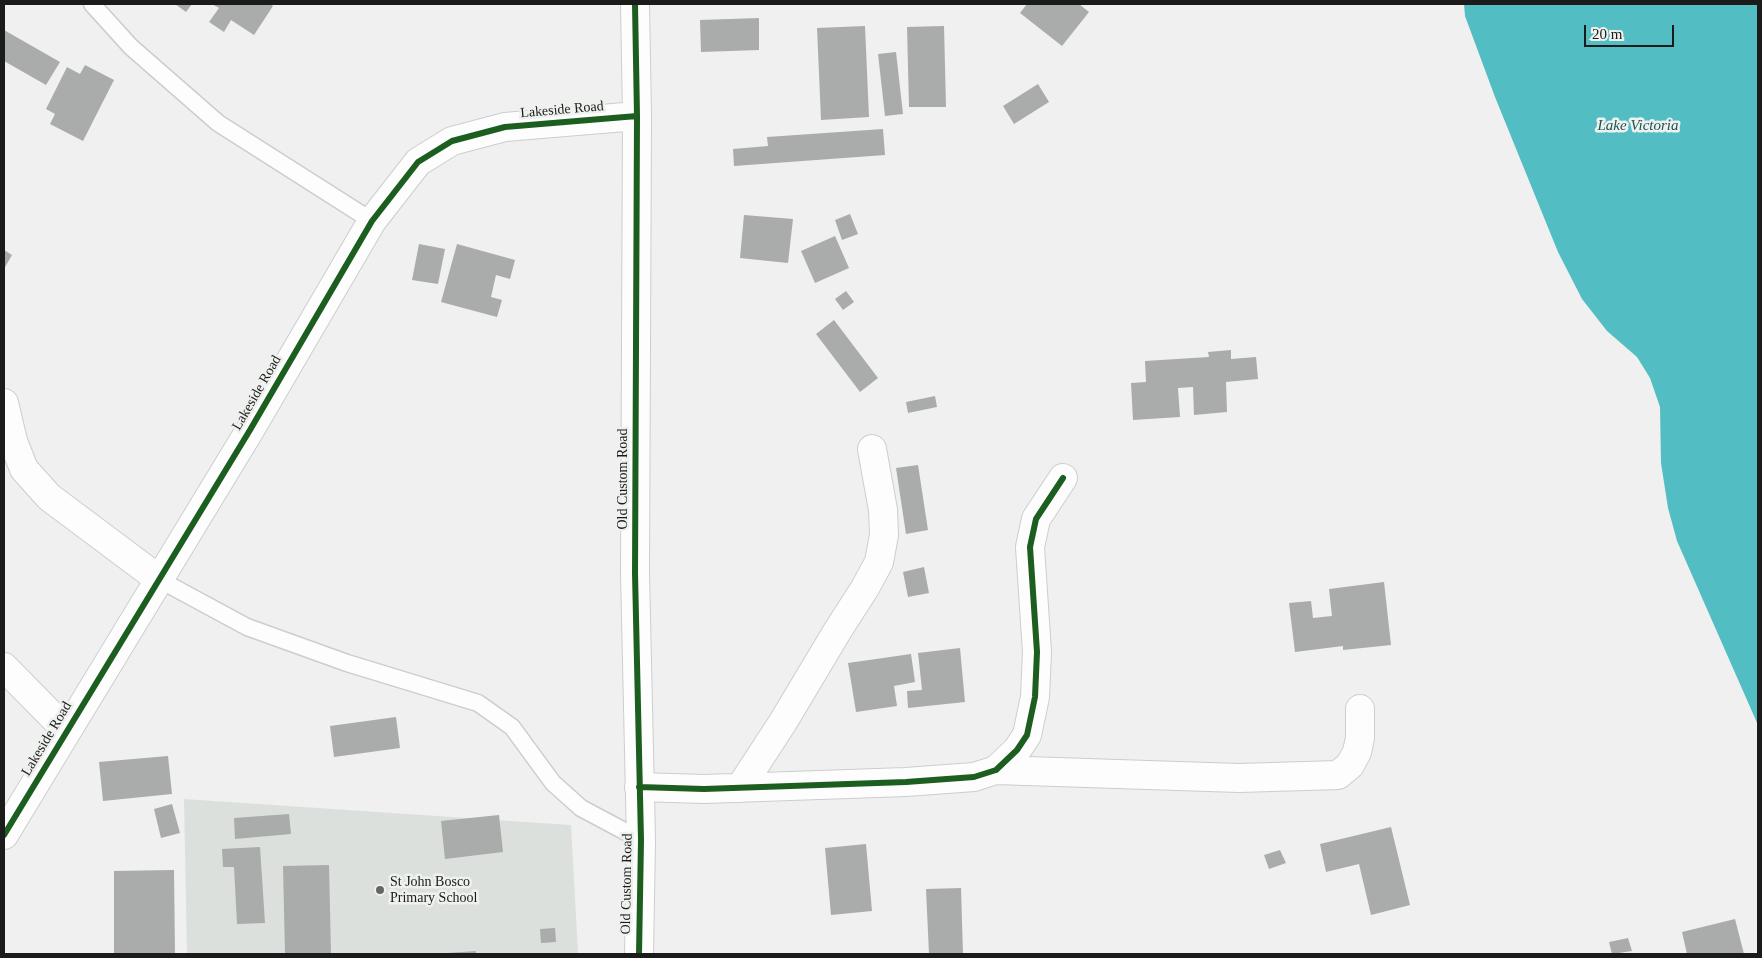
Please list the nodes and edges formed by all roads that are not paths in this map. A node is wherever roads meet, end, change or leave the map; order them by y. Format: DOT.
graph roads {
  1 [pos="92,4"];
  2 [pos="635,4"];
  3 [pos="637,116"];
  4 [pos="372,220"];
  5 [pos="4,403"];
  6 [pos="872,449"];
  7 [pos="1063,478"];
  8 [pos="160,580"];
  9 [pos="4,667"];
  10 [pos="1360,710"];
  11 [pos="66,730"];
  12 [pos="996,770"];
  13 [pos="640,787"];
  14 [pos="740,788"];
  15 [pos="4,835"];
  16 [pos="641,840"];
  17 [pos="639,954"];
  1 -- 4 [label="lane"];
  2 -- 3 [label="street, Old Custom Road"];
  3 -- 4 [label="street, Lakeside Road"];
  3 -- 13 [label="street, Old Custom Road"];
  4 -- 8 [label="street, Lakeside Road"];
  5 -- 8 [label="street"];
  6 -- 14 [label="street"];
  7 -- 12 [label="street"];
  8 -- 11 [label="street, Lakeside Road"];
  8 -- 16 [label="lane"];
  9 -- 11 [label="street"];
  10 -- 12 [label="street"];
  11 -- 15 [label="street, Lakeside Road"];
  12 -- 14 [label="street"];
  13 -- 14 [label="street"];
  13 -- 16 [label="street, Old Custom Road"];
  16 -- 17 [label="street, Old Custom Road"];
}
